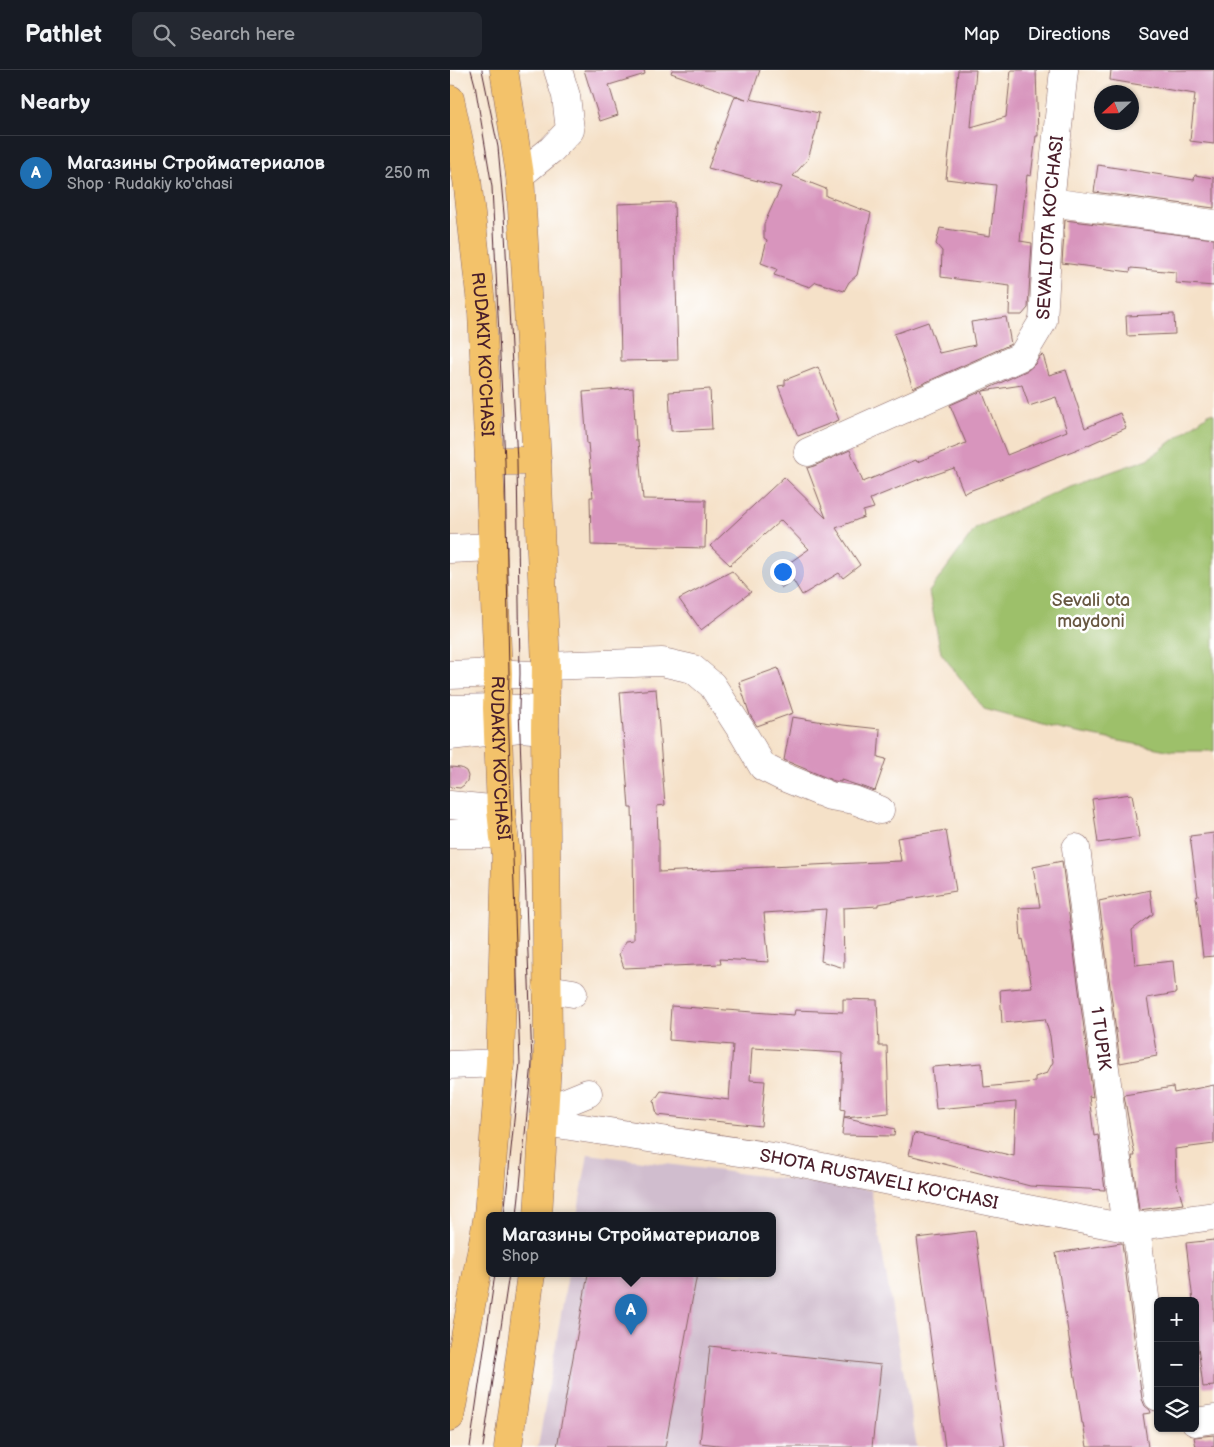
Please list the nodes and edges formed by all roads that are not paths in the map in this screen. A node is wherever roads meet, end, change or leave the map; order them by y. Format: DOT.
graph roads {
  1 [pos="504,70"];
  2 [pos="558,70"];
  3 [pos="1064,70"];
  4 [pos="450,99"];
  5 [pos="520,175"];
  6 [pos="1050,202"];
  7 [pos="1214,224"];
  8 [pos="808,452"];
  9 [pos="490,461"];
  10 [pos="537,462"];
  11 [pos="493,547"];
  12 [pos="450,549"];
  13 [pos="546,671"];
  14 [pos="498,673"];
  15 [pos="450,675"];
  16 [pos="450,709"];
  17 [pos="497,719"];
  18 [pos="545,720"];
  19 [pos="450,736"];
  20 [pos="450,805"];
  21 [pos="880,810"];
  22 [pos="502,822"];
  23 [pos="450,834"];
  24 [pos="1076,848"];
  25 [pos="500,1063"];
  26 [pos="450,1065"];
  27 [pos="588,1093"];
  28 [pos="544,1116"];
  29 [pos="488,1212"];
  30 [pos="538,1212"];
  31 [pos="1214,1216"];
  32 [pos="486,1224"];
  33 [pos="1131,1228"];
  34 [pos="532,1277"];
  35 [pos="456,1352"];
  36 [pos="1156,1387"];
  37 [pos="450,1417"];
  38 [pos="1214,1419"];
  39 [pos="1199,1421"];
  40 [pos="508,1447"];
  1 -- 5 [label="main road"];
  2 -- 5 [label="street"];
  3 -- 6 [label="street, SEVALI OTA KO'CHASI"];
  4 -- 9 [label="main road, RUDAKIY KO'CHASI"];
  5 -- 10 [label="main road"];
  6 -- 7 [label="street"];
  6 -- 8 [label="street, SEVALI OTA KO'CHASI"];
  9 -- 10 [label="main road"];
  9 -- 11 [label="main road, RUDAKIY KO'CHASI"];
  10 -- 13 [label="main road"];
  11 -- 12 [label="street"];
  11 -- 14 [label="main road, RUDAKIY KO'CHASI"];
  13 -- 14 [label="street"];
  13 -- 18 [label="main road"];
  13 -- 21 [label="street"];
  14 -- 15 [label="street"];
  14 -- 17 [label="main road, RUDAKIY KO'CHASI"];
  16 -- 17 [label="street"];
  17 -- 18 [label="street"];
  17 -- 19 [label="street"];
  17 -- 22 [label="main road, RUDAKIY KO'CHASI"];
  18 -- 28 [label="main road"];
  20 -- 22 [label="street"];
  22 -- 23 [label="street"];
  22 -- 25 [label="main road, RUDAKIY KO'CHASI"];
  24 -- 33 [label="street, 1 TUPIK"];
  25 -- 26 [label="street"];
  25 -- 29 [label="main road, RUDAKIY KO'CHASI"];
  27 -- 28 [label="street"];
  28 -- 30 [label="main road"];
  28 -- 33 [label="street, SHOTA RUSTAVELI KO'CHASI"];
  31 -- 33 [label="street, SHOTA RUSTAVELI KO'CHASI"];
  32 -- 35 [label="main road, RUDAKIY KO'CHASI"];
  33 -- 36 [label="street, 1 TUPIK"];
  34 -- 40 [label="main road"];
  35 -- 37 [label="main road, RUDAKIY KO'CHASI"];
  38 -- 39 [label="street"];
}
